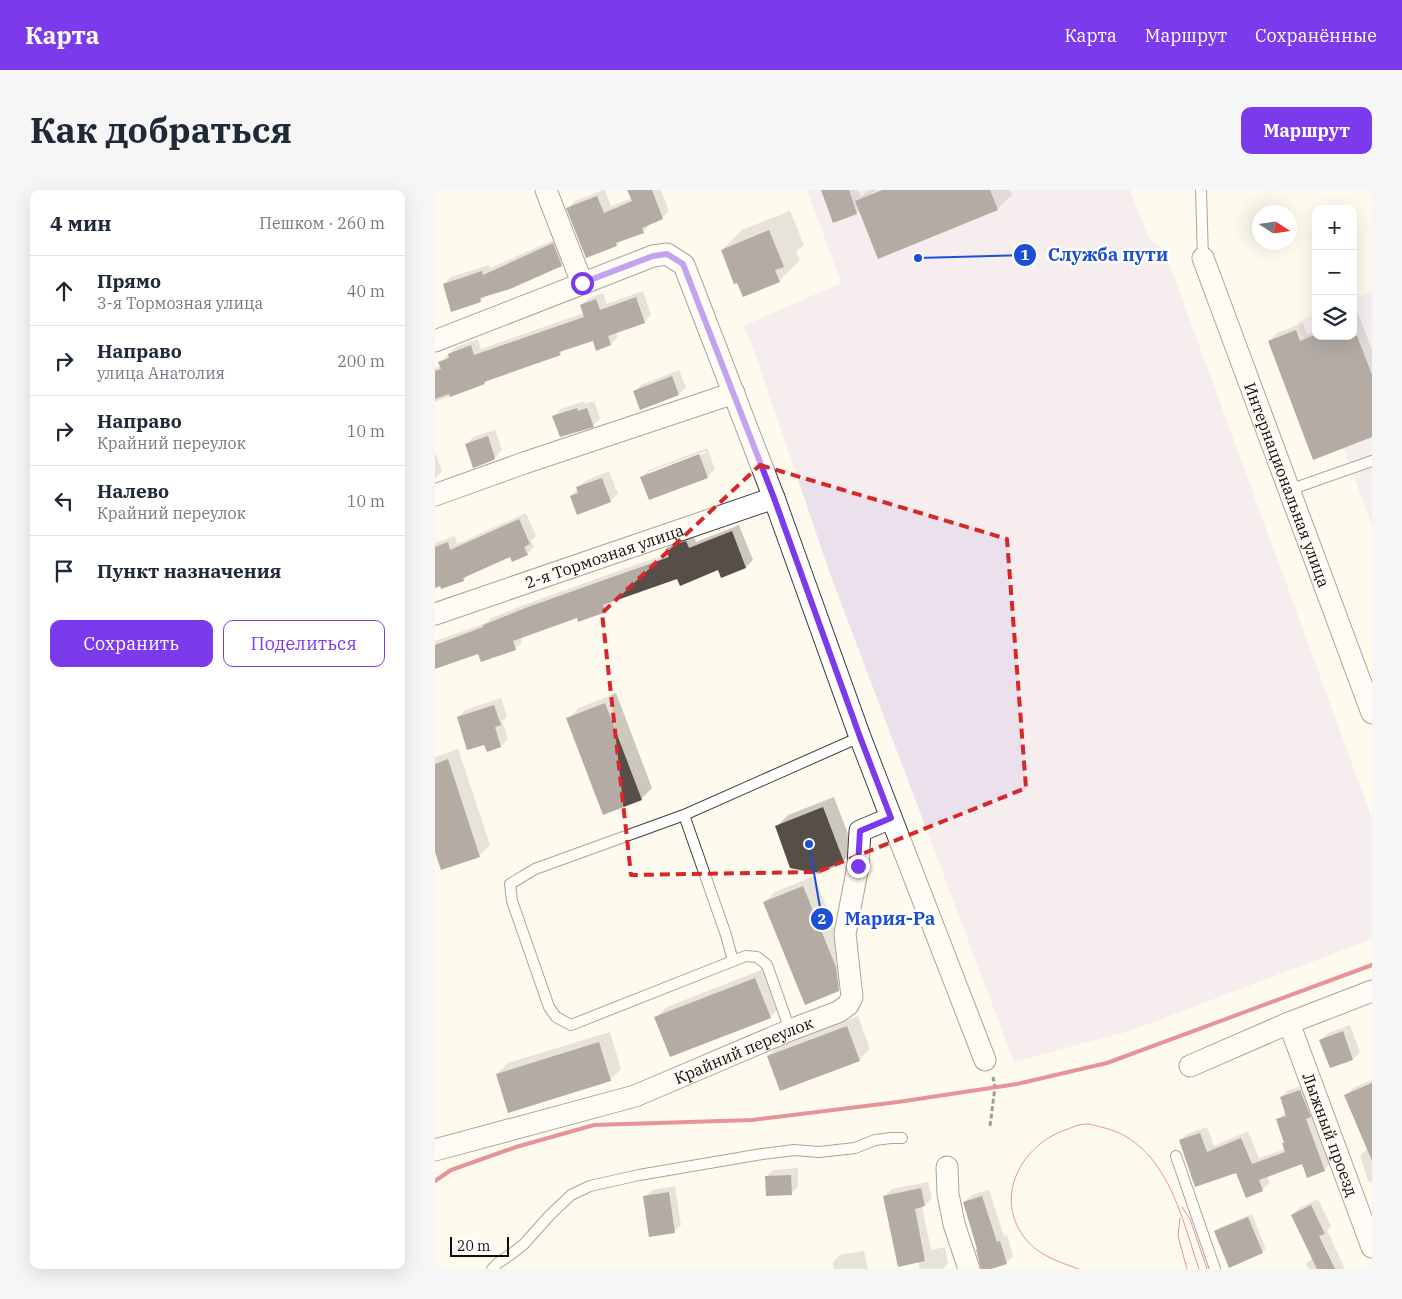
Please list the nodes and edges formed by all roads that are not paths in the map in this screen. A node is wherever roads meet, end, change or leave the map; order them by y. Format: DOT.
graph roads {
  1 [pos="546,190"];
  2 [pos="1201,190"];
  3 [pos="1203,258"];
  4 [pos="582,283"];
  5 [pos="435,341"];
  6 [pos="734,393"];
  7 [pos="1372,460"];
  8 [pos="1289,490"];
  9 [pos="435,496"];
  10 [pos="774,498"];
  11 [pos="435,614"];
  12 [pos="1372,713"];
  13 [pos="860,737"];
  14 [pos="683,816"];
  15 [pos="891,818"];
  16 [pos="733,961"];
  17 [pos="1372,991"];
  18 [pos="1289,1023"];
  19 [pos="790,1030"];
  20 [pos="988,1065"];
  21 [pos="1190,1066"];
  22 [pos="902,1138"];
  23 [pos="435,1150"];
  24 [pos="1176,1156"];
  25 [pos="947,1167"];
  26 [pos="1372,1247"];
  27 [pos="492,1269"];
  28 [pos="969,1269"];
  29 [pos="1215,1269"];
  1 -- 4 [label="street"];
  2 -- 3 [label="lane"];
  3 -- 8 [label="street, Интернациональная улица"];
  4 -- 5 [label="street"];
  4 -- 6 [label="street"];
  6 -- 9 [label="street"];
  6 -- 10 [label="street"];
  7 -- 8 [label="lane"];
  8 -- 12 [label="street, Интернациональная улица"];
  10 -- 11 [label="street, 2-я Тормозная улица"];
  10 -- 13 [label="street"];
  13 -- 14 [label="lane"];
  13 -- 15 [label="street"];
  14 -- 16 [label="lane"];
  14 -- 16 [label="lane"];
  15 -- 19 [label="street, Крайний переулок"];
  15 -- 20 [label="street"];
  16 -- 19 [label="lane"];
  17 -- 18 [label="street"];
  18 -- 21 [label="street"];
  18 -- 26 [label="street, Лыжный проезд"];
  19 -- 23 [label="street, Крайний переулок"];
  22 -- 27 [label="lane"];
  24 -- 29 [label="lane"];
  25 -- 28 [label="street"];
}
